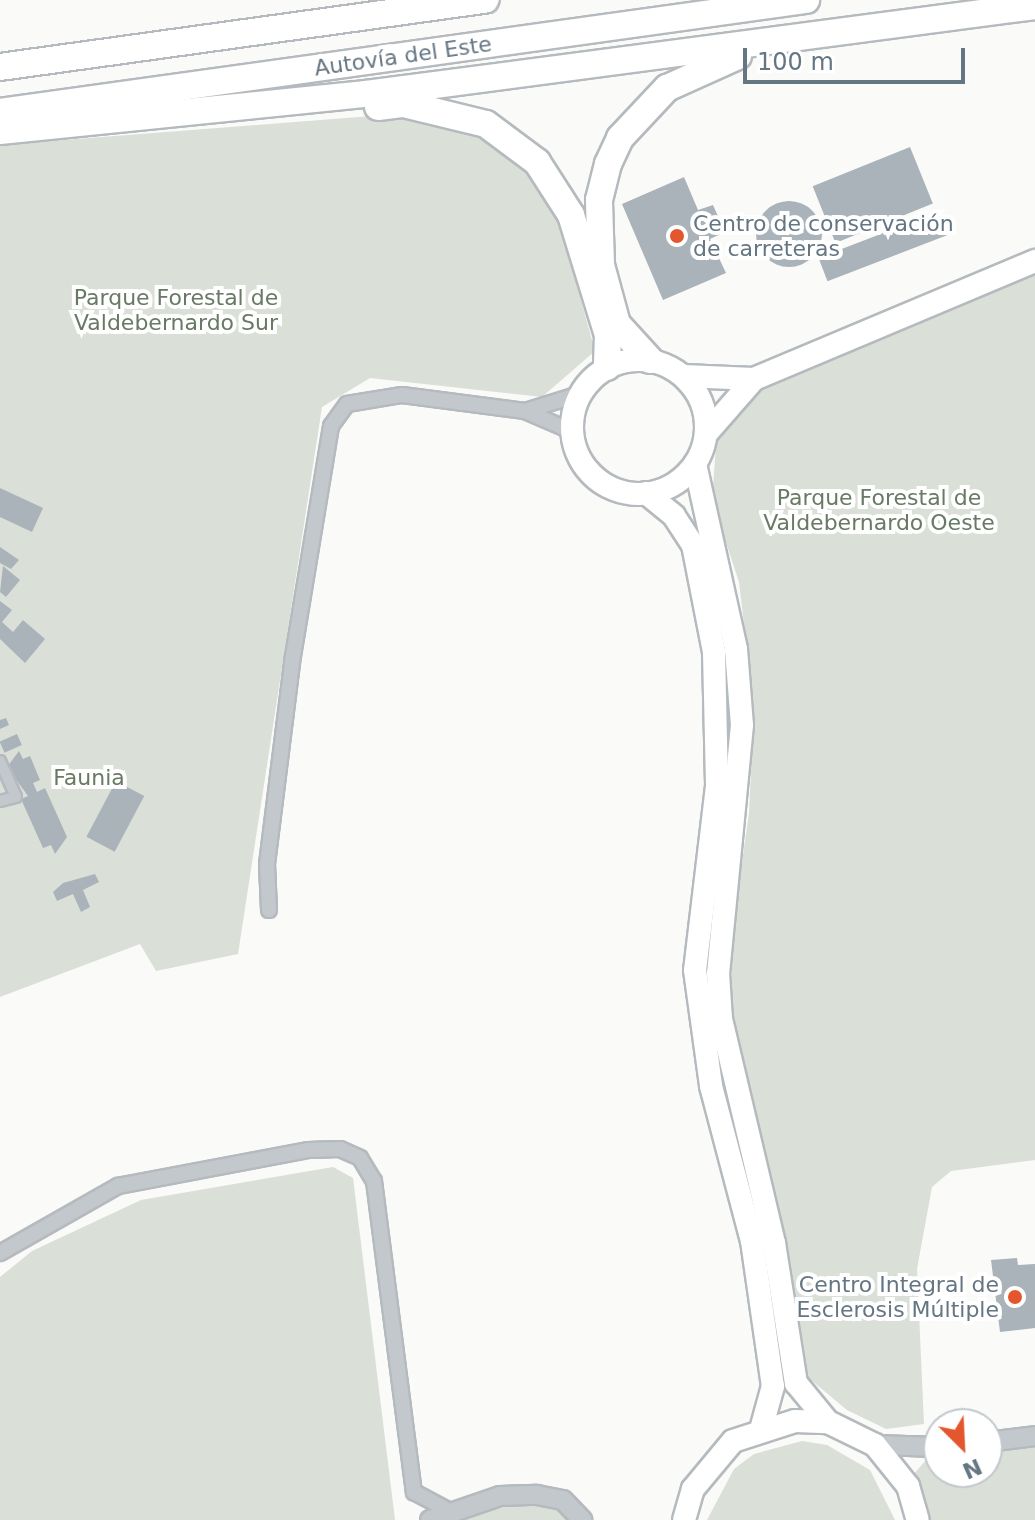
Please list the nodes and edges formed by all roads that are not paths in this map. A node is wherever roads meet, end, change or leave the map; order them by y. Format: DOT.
graph roads {
  1 [pos="364,0"];
  2 [pos="485,0"];
  3 [pos="806,0"];
  4 [pos="1035,6"];
  5 [pos="304,20"];
  6 [pos="788,41"];
  7 [pos="0,67"];
  8 [pos="0,112"];
  9 [pos="140,118"];
  10 [pos="0,131"];
  11 [pos="1035,251"];
  12 [pos="1035,261"];
  13 [pos="998,275"];
  14 [pos="650,360"];
  15 [pos="607,367"];
  16 [pos="684,376"];
  17 [pos="754,379"];
  18 [pos="580,394"];
  19 [pos="525,411"];
  20 [pos="571,431"];
  21 [pos="706,434"];
  22 [pos="695,464"];
  23 [pos="646,493"];
  24 [pos="0,761"];
  25 [pos="0,801"];
  26 [pos="269,910"];
  27 [pos="0,1253"];
  28 [pos="828,1422"];
  29 [pos="762,1426"];
  30 [pos="1035,1436"];
  31 [pos="1003,1440"];
  32 [pos="875,1445"];
  33 [pos="923,1446"];
  34 [pos="446,1509"];
  35 [pos="430,1520"];
  36 [pos="582,1520"];
  37 [pos="684,1520"];
  38 [pos="918,1520"];
  1 -- 5 [label="highway"];
  2 -- 5 [label="highway, Autovía del Este"];
  3 -- 8 [label="highway, Autovía del Este"];
  4 -- 6 [label="highway"];
  5 -- 7 [label="highway, Autovía del Este"];
  6 -- 9 [label="highway"];
  6 -- 14 [label="highway"];
  9 -- 10 [label="highway"];
  9 -- 15 [label="highway"];
  11 -- 13 [label="main road"];
  12 -- 13 [label="main road"];
  13 -- 17 [label="main road"];
  14 -- 15 [label="main road"];
  14 -- 16 [label="main road"];
  15 -- 18 [label="main road"];
  16 -- 17 [label="main road"];
  16 -- 21 [label="main road"];
  17 -- 21 [label="main road"];
  18 -- 19 [label="street"];
  18 -- 20 [label="main road"];
  19 -- 20 [label="street"];
  19 -- 26 [label="street"];
  20 -- 23 [label="main road"];
  21 -- 22 [label="main road"];
  22 -- 23 [label="main road"];
  22 -- 28 [label="main road"];
  23 -- 29 [label="main road"];
  24 -- 25 [label="street"];
  27 -- 34 [label="street"];
  28 -- 29 [label="main road"];
  28 -- 32 [label="main road"];
  29 -- 37 [label="main road"];
  30 -- 31 [label="street"];
  32 -- 33 [label="street"];
  32 -- 38 [label="main road"];
  34 -- 35 [label="street"];
  34 -- 36 [label="street"];
}
